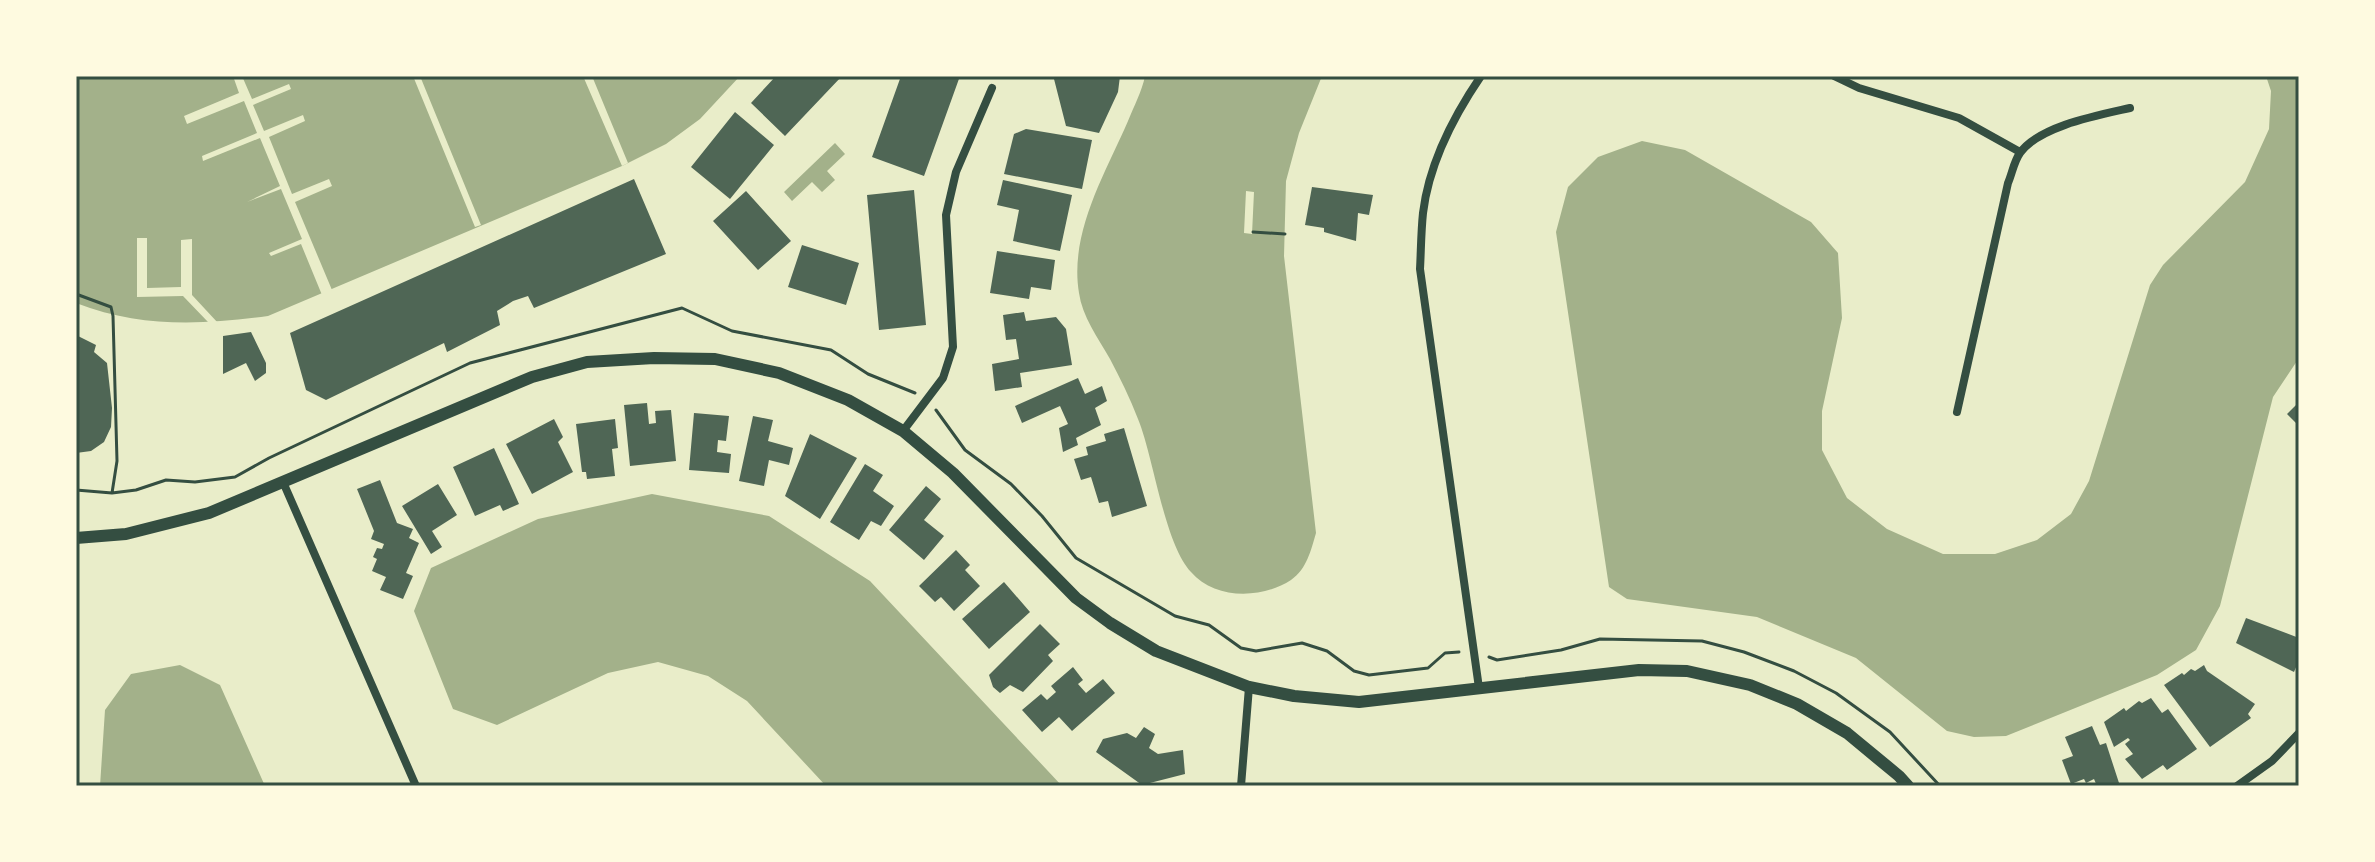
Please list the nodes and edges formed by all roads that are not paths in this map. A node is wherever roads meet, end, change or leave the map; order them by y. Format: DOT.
graph roads {
  1 [pos="1481,76"];
  2 [pos="1834,76"];
  3 [pos="992,88"];
  4 [pos="2130,108"];
  5 [pos="2020,152"];
  6 [pos="1957,412"];
  7 [pos="903,431"];
  8 [pos="283,482"];
  9 [pos="76,538"];
  10 [pos="1249,687"];
  11 [pos="1479,688"];
  12 [pos="2299,733"];
  13 [pos="416,786"];
  14 [pos="1241,786"];
  15 [pos="1908,786"];
  16 [pos="2237,786"];
  1 -- 11 [label="street"];
  2 -- 5 [label="street"];
  3 -- 7 [label="street"];
  4 -- 5 [label="street"];
  5 -- 6 [label="street"];
  7 -- 8 [label="street"];
  7 -- 10 [label="street"];
  8 -- 9 [label="street"];
  8 -- 13 [label="street"];
  10 -- 11 [label="street"];
  10 -- 14 [label="street"];
  11 -- 15 [label="street"];
  12 -- 16 [label="street"];
}
